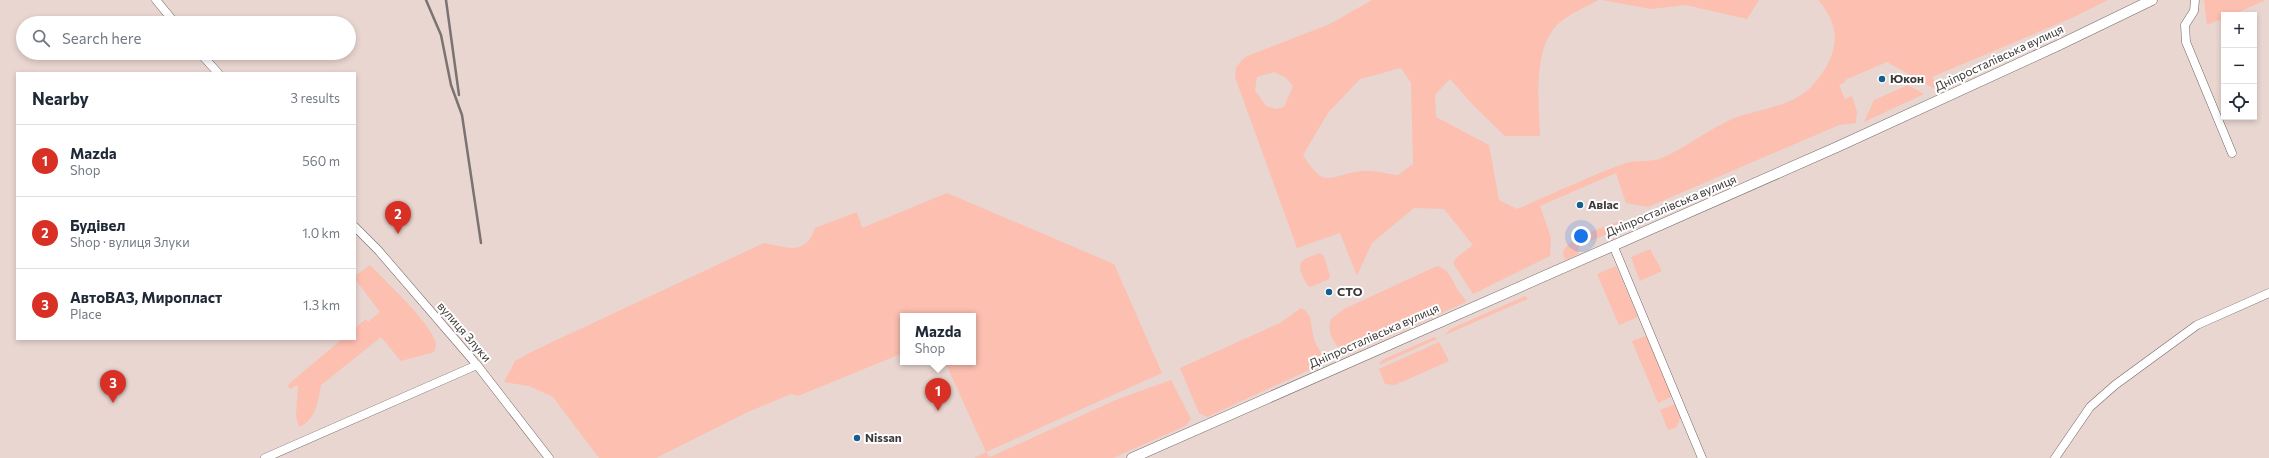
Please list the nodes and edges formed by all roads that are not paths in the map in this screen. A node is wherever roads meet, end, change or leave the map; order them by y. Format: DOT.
graph roads {
  1 [pos="156,0"];
  2 [pos="2152,0"];
  3 [pos="2195,0"];
  4 [pos="169,16"];
  5 [pos="206,60"];
  6 [pos="217,72"];
  7 [pos="2232,153"];
  8 [pos="356,228"];
  9 [pos="1613,245"];
  10 [pos="2269,294"];
  11 [pos="478,365"];
  12 [pos="265,458"];
  13 [pos="549,458"];
  14 [pos="1132,458"];
  15 [pos="1702,458"];
  16 [pos="2055,458"];
  1 -- 4 [label="street"];
  2 -- 9 [label="street, Дніпросталівська вулиця"];
  3 -- 7 [label="street"];
  5 -- 6 [label="street"];
  8 -- 11 [label="street, вулиця Злуки"];
  9 -- 14 [label="street, Дніпросталівська вулиця"];
  9 -- 15 [label="street"];
  10 -- 16 [label="street"];
  11 -- 12 [label="street"];
  11 -- 13 [label="street, вулиця Злуки"];
}
